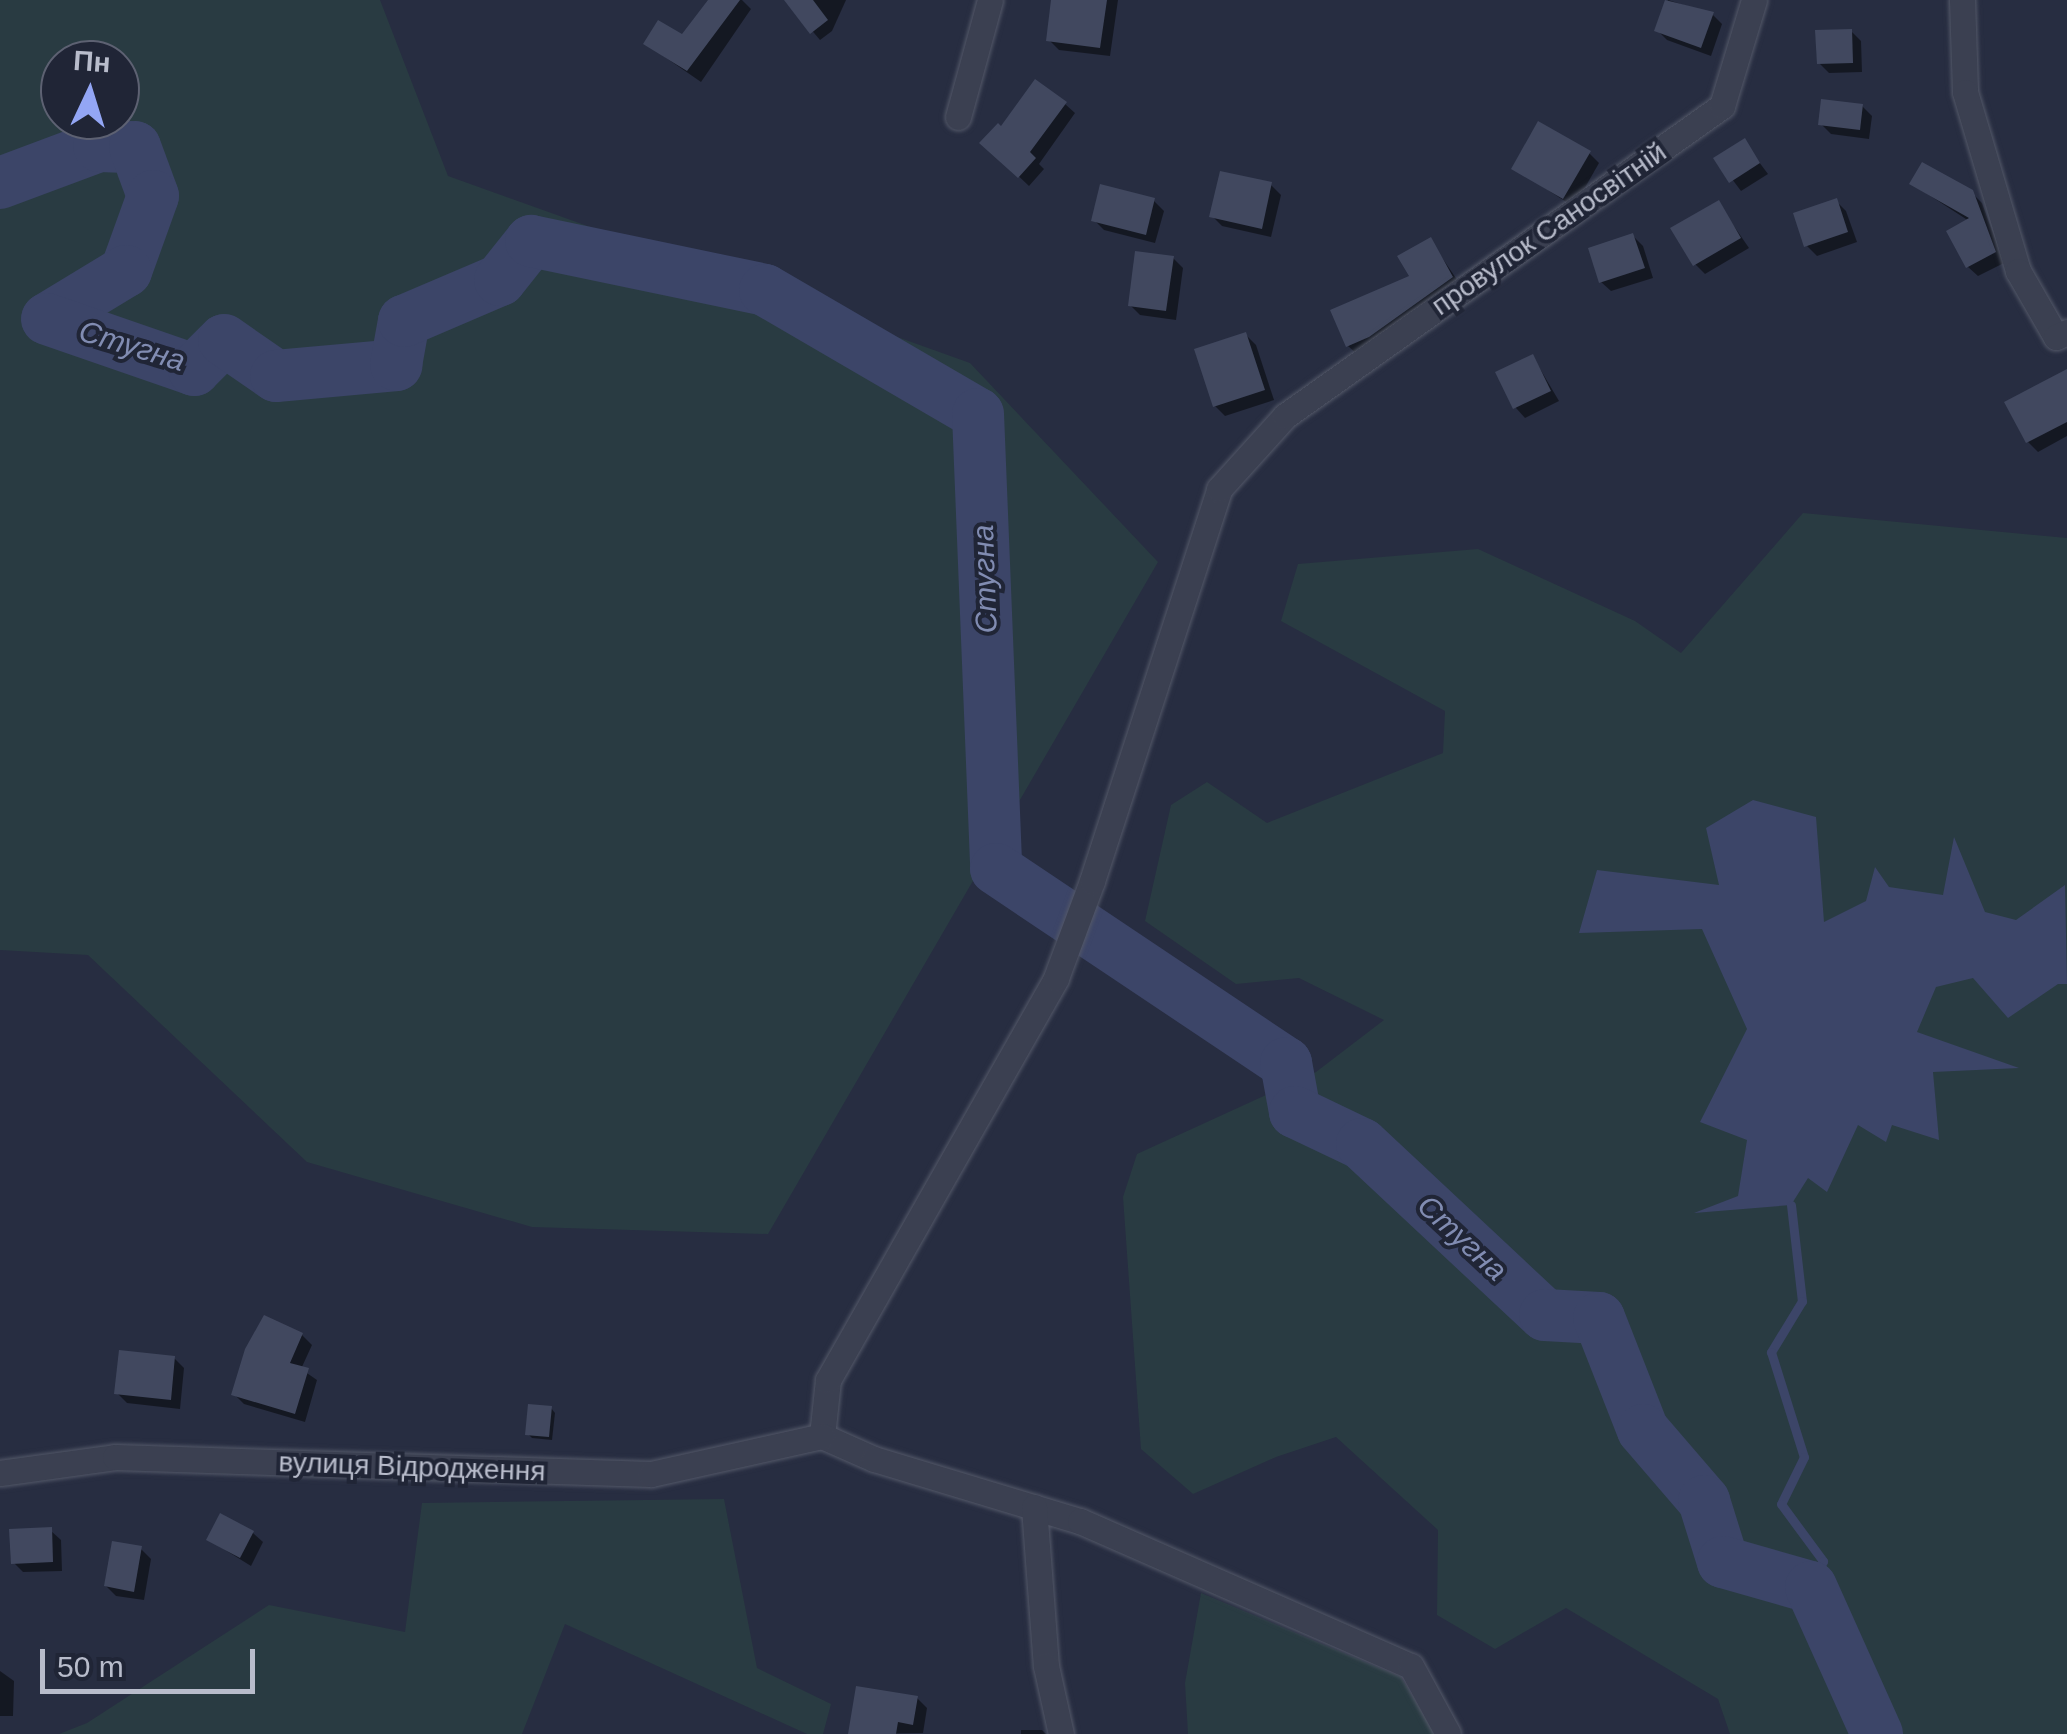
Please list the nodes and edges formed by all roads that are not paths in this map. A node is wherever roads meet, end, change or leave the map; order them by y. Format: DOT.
graph roads {
  1 [pos="990,0"];
  2 [pos="1754,0"];
  3 [pos="1962,0"];
  4 [pos="958,117"];
  5 [pos="2067,332"];
  6 [pos="822,1436"];
  7 [pos="0,1473"];
  8 [pos="1034,1507"];
  9 [pos="1061,1732"];
  10 [pos="1448,1734"];
  1 -- 4 [label="street"];
  2 -- 6 [label="street, провулок Саносвітній"];
  3 -- 5 [label="street"];
  6 -- 7 [label="street, вулиця Відродження"];
  6 -- 8 [label="street"];
  8 -- 9 [label="street"];
  8 -- 10 [label="street"];
}
